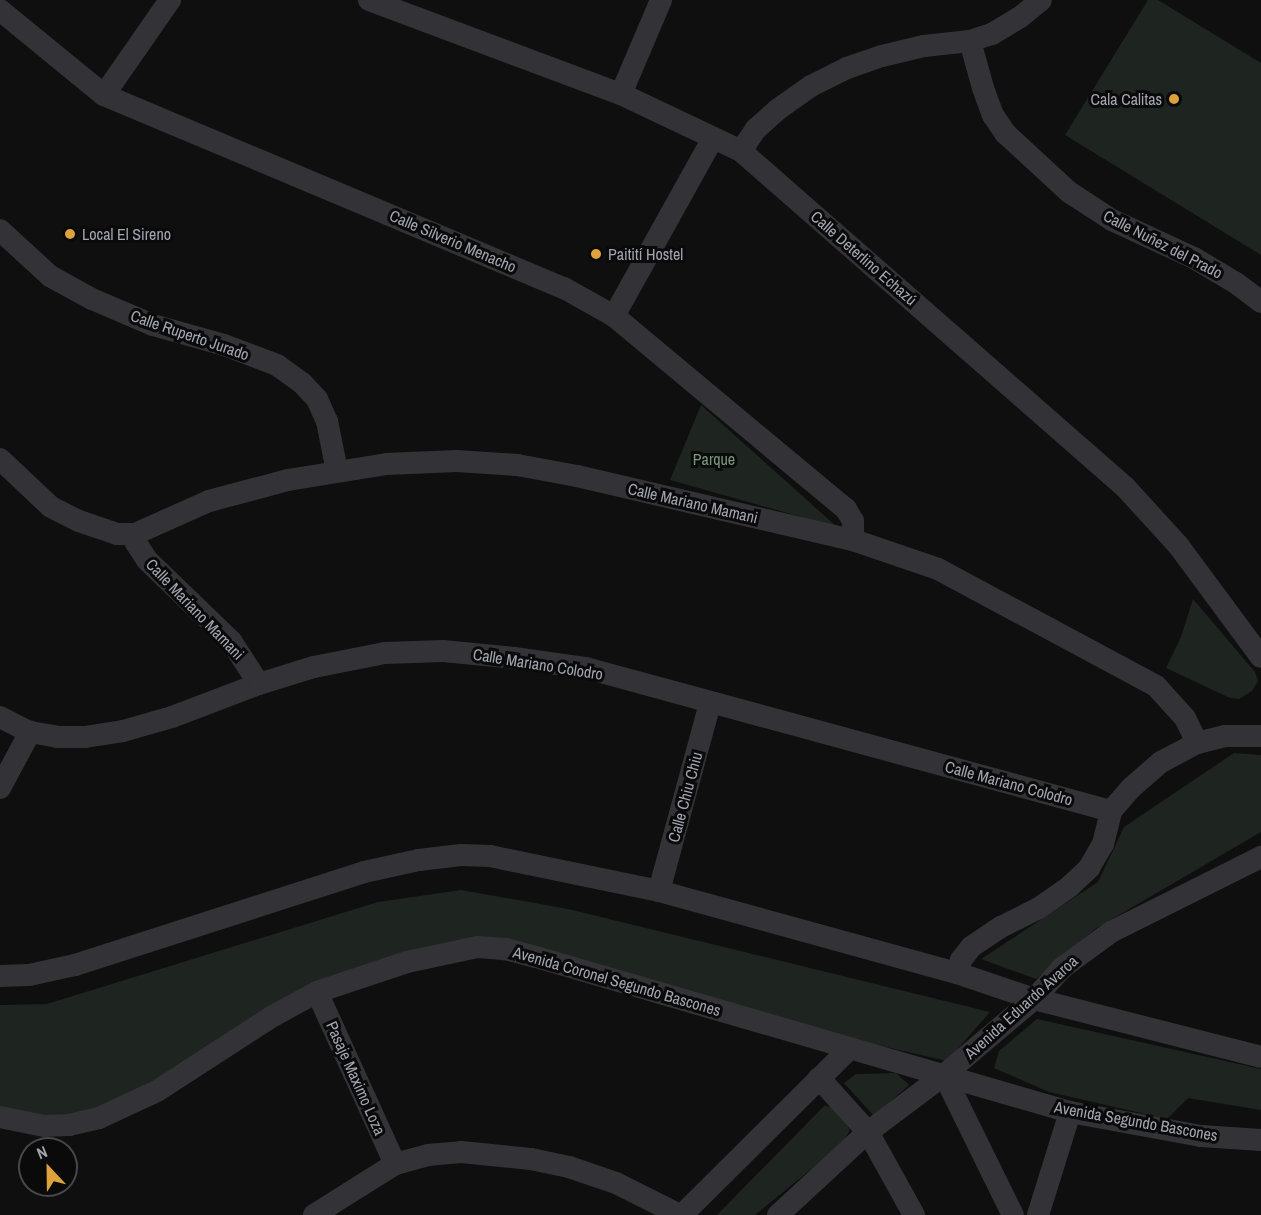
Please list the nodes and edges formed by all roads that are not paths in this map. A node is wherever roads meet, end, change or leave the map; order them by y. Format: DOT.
graph roads {
  1 [pos="170,0"];
  2 [pos="369,0"];
  3 [pos="661,0"];
  4 [pos="1041,0"];
  5 [pos="0,10"];
  6 [pos="970,41"];
  7 [pos="621,94"];
  8 [pos="104,95"];
  9 [pos="713,138"];
  10 [pos="741,152"];
  11 [pos="0,230"];
  12 [pos="1261,302"];
  13 [pos="614,316"];
  14 [pos="0,459"];
  15 [pos="337,471"];
  16 [pos="135,534"];
  17 [pos="853,540"];
  18 [pos="1261,657"];
  19 [pos="259,684"];
  20 [pos="710,703"];
  21 [pos="0,717"];
  22 [pos="30,732"];
  23 [pos="1261,736"];
  24 [pos="1197,743"];
  25 [pos="0,789"];
  26 [pos="1111,811"];
  27 [pos="1261,856"];
  28 [pos="659,891"];
  29 [pos="957,973"];
  30 [pos="0,976"];
  31 [pos="317,992"];
  32 [pos="1034,999"];
  33 [pos="849,1049"];
  34 [pos="1261,1057"];
  35 [pos="944,1075"];
  36 [pos="819,1078"];
  37 [pos="1070,1112"];
  38 [pos="0,1117"];
  39 [pos="868,1132"];
  40 [pos="1261,1140"];
  41 [pos="395,1164"];
  42 [pos="314,1215"];
  43 [pos="681,1215"];
  44 [pos="778,1215"];
  45 [pos="914,1215"];
  46 [pos="1013,1215"];
  47 [pos="1038,1215"];
  1 -- 8 [label="street"];
  2 -- 7 [label="street, Calle Deterlino Echazú"];
  3 -- 7 [label="street"];
  4 -- 6 [label="street"];
  5 -- 8 [label="street, Calle Silverio Menacho"];
  6 -- 10 [label="street"];
  6 -- 12 [label="street, Calle Nuñez del Prado"];
  7 -- 9 [label="street, Calle Deterlino Echazú"];
  8 -- 13 [label="street, Calle Silverio Menacho"];
  9 -- 10 [label="street, Calle Deterlino Echazú"];
  9 -- 13 [label="street"];
  10 -- 18 [label="street, Calle Deterlino Echazú"];
  11 -- 15 [label="street, Calle Ruperto Jurado"];
  13 -- 17 [label="street, Calle Silverio Menacho"];
  14 -- 16 [label="street"];
  15 -- 16 [label="street, Calle Mariano Mamani"];
  15 -- 17 [label="street, Calle Mariano Mamani"];
  16 -- 19 [label="street, Calle Mariano Mamani"];
  17 -- 24 [label="street, Calle Mariano Mamani"];
  19 -- 20 [label="street, Calle Mariano Colodro"];
  19 -- 22 [label="street, Calle Mariano Colodro"];
  20 -- 26 [label="street, Calle Mariano Colodro"];
  20 -- 28 [label="street, Calle Chiu Chiu"];
  21 -- 22 [label="street, Calle Mariano Colodro"];
  22 -- 25 [label="street"];
  23 -- 24 [label="street"];
  24 -- 26 [label="street"];
  26 -- 29 [label="street"];
  27 -- 32 [label="street, Avenida Eduardo Avaroa"];
  28 -- 29 [label="street"];
  28 -- 30 [label="street"];
  29 -- 32 [label="street"];
  31 -- 33 [label="street, Avenida Coronel Segundo Bascones"];
  31 -- 38 [label="street, Avenida Coronel Segundo Bascones"];
  31 -- 41 [label="street, Pasaje Maximo Loza"];
  32 -- 34 [label="street"];
  32 -- 35 [label="street, Avenida Eduardo Avaroa"];
  33 -- 35 [label="street, Avenida Coronel Segundo Bascones"];
  33 -- 36 [label="street"];
  35 -- 37 [label="street, Avenida Segundo Bascones"];
  35 -- 39 [label="street, Avenida Eduardo Avaroa"];
  35 -- 46 [label="street"];
  36 -- 39 [label="street"];
  36 -- 43 [label="street"];
  37 -- 40 [label="street, Avenida Segundo Bascones"];
  37 -- 47 [label="street"];
  39 -- 44 [label="street, Avenida Eduardo Avaroa"];
  39 -- 45 [label="street"];
  41 -- 42 [label="street"];
  41 -- 43 [label="street"];
}
